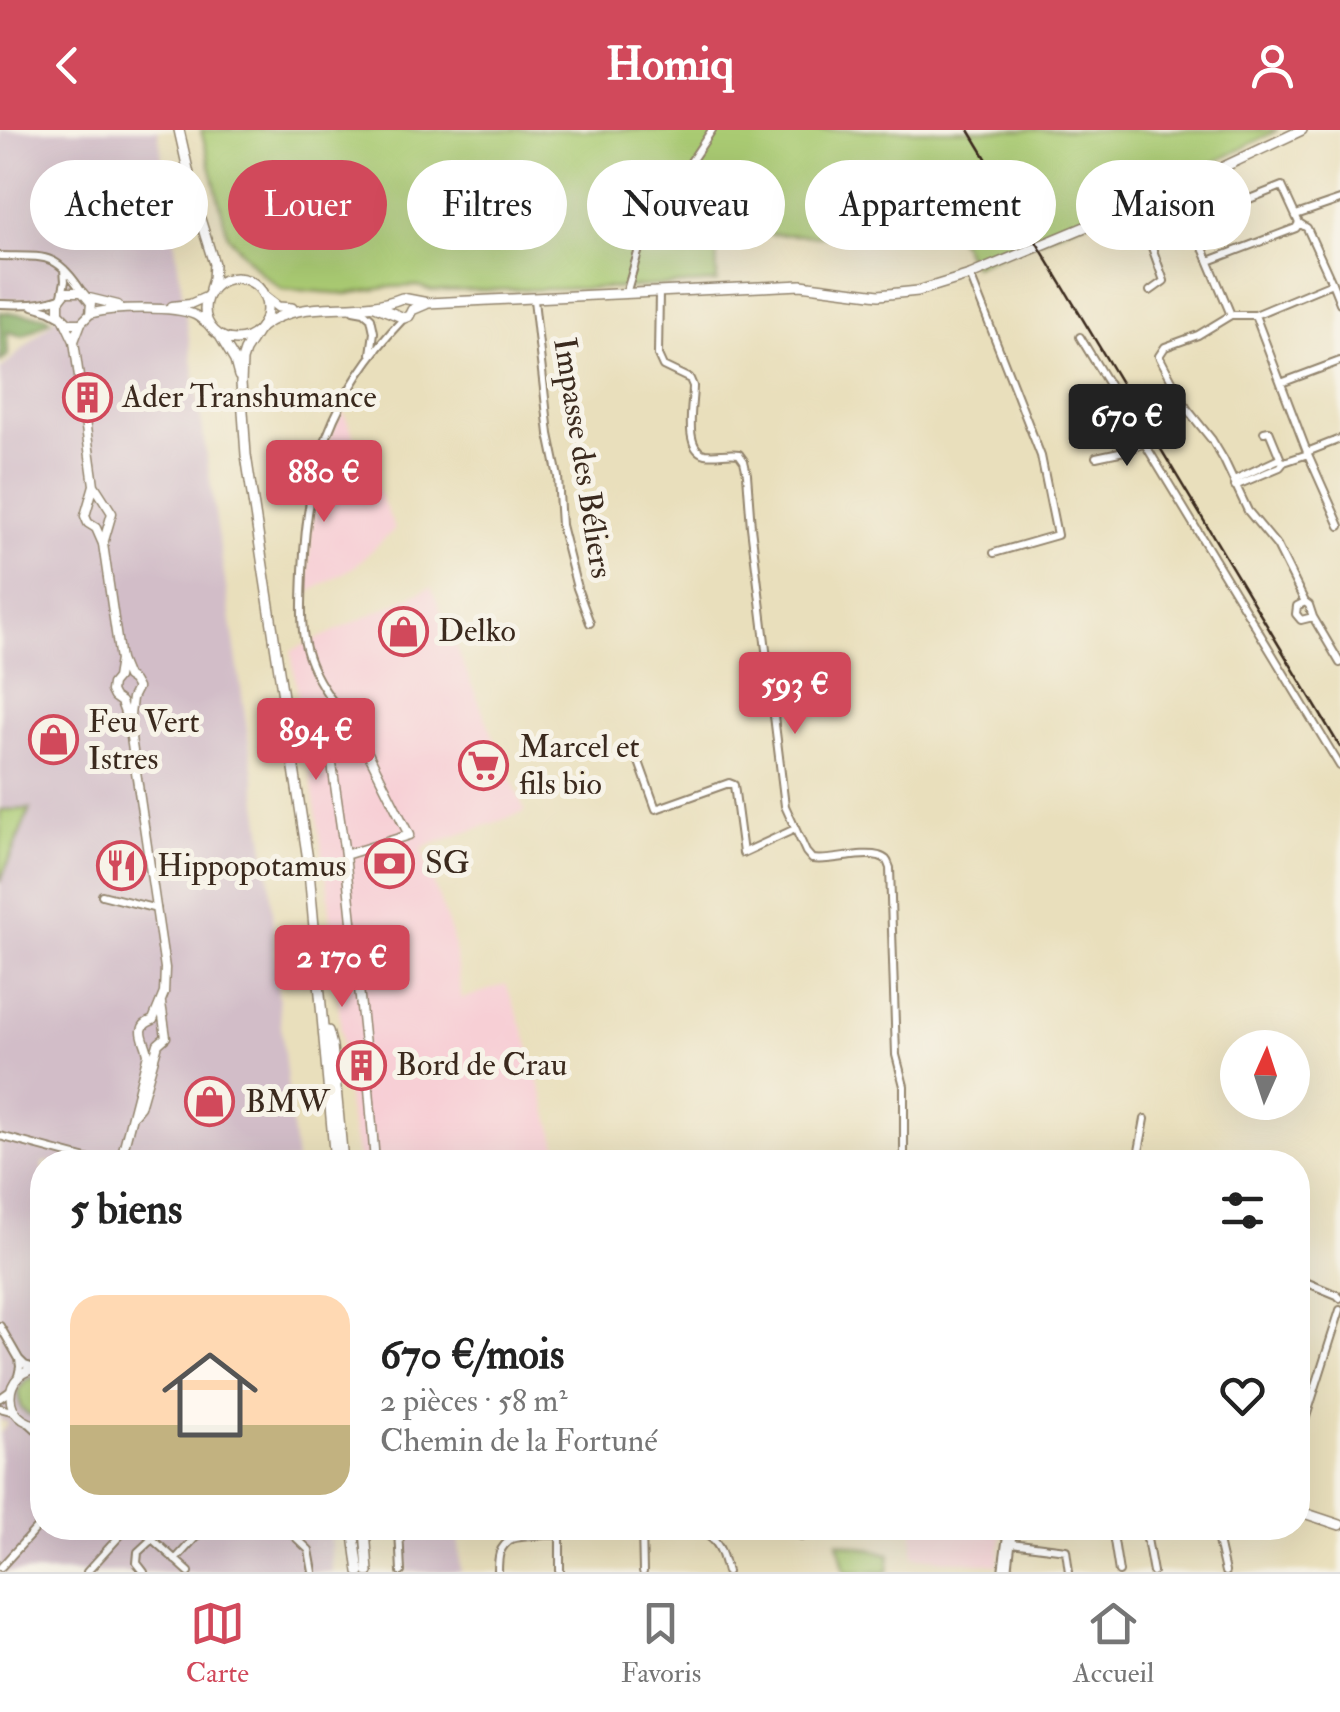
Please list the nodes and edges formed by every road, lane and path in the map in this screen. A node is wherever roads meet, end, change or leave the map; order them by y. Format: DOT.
graph roads {
  1 [pos="179,130"];
  2 [pos="712,130"];
  3 [pos="1302,130"];
  4 [pos="1290,133"];
  5 [pos="185,160"];
  6 [pos="1235,160"];
  7 [pos="1251,198"];
  8 [pos="1340,200"];
  9 [pos="1298,219"];
  10 [pos="1076,230"];
  11 [pos="208,242"];
  12 [pos="208,246"];
  13 [pos="1153,250"];
  14 [pos="1204,250"];
  15 [pos="0,256"];
  16 [pos="1208,261"];
  17 [pos="64,268"];
  18 [pos="970,274"];
  19 [pos="239,277"];
  20 [pos="1332,283"];
  21 [pos="659,292"];
  22 [pos="1150,292"];
  23 [pos="208,294"];
  24 [pos="626,294"];
  25 [pos="85,295"];
  26 [pos="61,297"];
  27 [pos="265,297"];
  28 [pos="534,300"];
  29 [pos="0,304"];
  30 [pos="1340,304"];
  31 [pos="27,305"];
  32 [pos="410,305"];
  33 [pos="332,308"];
  34 [pos="299,309"];
  35 [pos="396,312"];
  36 [pos="90,314"];
  37 [pos="1231,315"];
  38 [pos="1256,315"];
  39 [pos="63,319"];
  40 [pos="82,322"];
  41 [pos="209,325"];
  42 [pos="259,330"];
  43 [pos="220,336"];
  44 [pos="1080,337"];
  45 [pos="74,341"];
  46 [pos="371,356"];
  47 [pos="1340,361"];
  48 [pos="241,383"];
  49 [pos="1282,384"];
  50 [pos="1264,432"];
  51 [pos="1340,439"];
  52 [pos="1144,443"];
  53 [pos="1307,453"];
  54 [pos="1096,457"];
  55 [pos="1282,461"];
  56 [pos="1234,483"];
  57 [pos="94,485"];
  58 [pos="104,502"];
  59 [pos="89,506"];
  60 [pos="106,526"];
  61 [pos="1340,526"];
  62 [pos="96,528"];
  63 [pos="103,544"];
  64 [pos="994,553"];
  65 [pos="1305,602"];
  66 [pos="1313,617"];
  67 [pos="590,624"];
  68 [pos="1340,663"];
  69 [pos="122,678"];
  70 [pos="132,698"];
  71 [pos="120,701"];
  72 [pos="334,703"];
  73 [pos="129,724"];
  74 [pos="335,742"];
  75 [pos="362,744"];
  76 [pos="638,759"];
  77 [pos="1340,766"];
  78 [pos="795,829"];
  79 [pos="345,855"];
  80 [pos="102,895"];
  81 [pos="158,909"];
  82 [pos="160,1003"];
  83 [pos="321,1004"];
  84 [pos="152,1020"];
  85 [pos="164,1026"];
  86 [pos="146,1042"];
  87 [pos="158,1044"];
  88 [pos="134,1114"];
  89 [pos="1146,1118"];
  90 [pos="0,1136"];
  91 [pos="53,1150"];
  92 [pos="124,1150"];
  93 [pos="334,1150"];
  94 [pos="342,1150"];
  95 [pos="374,1150"];
  96 [pos="904,1150"];
  97 [pos="1139,1150"];
  98 [pos="1310,1284"];
  99 [pos="1340,1298"];
  100 [pos="1340,1310"];
  101 [pos="0,1326"];
  102 [pos="19,1359"];
  103 [pos="30,1366"];
  104 [pos="30,1370"];
  105 [pos="18,1377"];
  106 [pos="10,1391"];
  107 [pos="0,1398"];
  108 [pos="1310,1404"];
  109 [pos="0,1408"];
  110 [pos="14,1412"];
  111 [pos="30,1424"];
  112 [pos="1310,1515"];
  113 [pos="1340,1525"];
  114 [pos="30,1535"];
  115 [pos="116,1540"];
  116 [pos="150,1540"];
  117 [pos="154,1540"];
  118 [pos="194,1540"];
  119 [pos="299,1540"];
  120 [pos="354,1540"];
  121 [pos="366,1540"];
  122 [pos="400,1540"];
  123 [pos="511,1540"];
  124 [pos="560,1540"];
  125 [pos="642,1540"];
  126 [pos="714,1540"];
  127 [pos="1009,1540"];
  128 [pos="1114,1540"];
  129 [pos="1147,1540"];
  130 [pos="1218,1540"];
  131 [pos="1011,1543"];
  132 [pos="176,1560"];
  133 [pos="0,1567"];
  134 [pos="87,1572"];
  135 [pos="144,1572"];
  136 [pos="189,1572"];
  137 [pos="313,1572"];
  138 [pos="358,1572"];
  139 [pos="368,1572"];
  140 [pos="402,1572"];
  141 [pos="498,1572"];
  142 [pos="560,1572"];
  143 [pos="643,1572"];
  144 [pos="727,1572"];
  145 [pos="1005,1572"];
  146 [pos="1069,1572"];
  147 [pos="1119,1572"];
  148 [pos="1153,1572"];
  149 [pos="1225,1572"];
  1 -- 5 [label="main road"];
  2 -- 24 [label="street"];
  3 -- 4 [label="main road"];
  4 -- 6 [label="main road"];
  7 -- 9 [label="street"];
  8 -- 9 [label="street"];
  9 -- 16 [label="street"];
  9 -- 20 [label="street"];
  10 -- 18 [label="main road"];
  11 -- 19 [label="main road"];
  12 -- 23 [label="main road"];
  13 -- 22 [label="street"];
  14 -- 16 [label="street"];
  15 -- 17 [label="street"];
  16 -- 37 [label="street"];
  17 -- 25 [label="street"];
  17 -- 26 [label="street"];
  18 -- 21 [label="main road"];
  18 -- 64 [label="street"];
  19 -- 23 [label="main road"];
  19 -- 27 [label="main road"];
  20 -- 30 [label="street"];
  20 -- 38 [label="street"];
  21 -- 24 [label="main road"];
  21 -- 78 [label="street"];
  23 -- 25 [label="street"];
  23 -- 41 [label="main road"];
  24 -- 28 [label="main road"];
  25 -- 26 [label="street"];
  25 -- 36 [label="street"];
  26 -- 31 [label="street"];
  26 -- 39 [label="street"];
  27 -- 34 [label="main road"];
  27 -- 42 [label="main road"];
  28 -- 32 [label="main road"];
  28 -- 67 [label="street, Impasse des Béliers"];
  29 -- 31 [label="street"];
  31 -- 39 [label="street"];
  32 -- 35 [label="main road"];
  32 -- 35 [label="main road"];
  33 -- 34 [label="main road"];
  33 -- 35 [label="main road"];
  33 -- 46 [label="street"];
  34 -- 42 [label="main road"];
  35 -- 46 [label="street"];
  36 -- 40 [label="street"];
  36 -- 41 [label="street"];
  37 -- 38 [label="street"];
  37 -- 56 [label="street"];
  38 -- 49 [label="street"];
  39 -- 40 [label="street"];
  39 -- 45 [label="street"];
  40 -- 45 [label="street"];
  41 -- 43 [label="main road"];
  42 -- 43 [label="main road"];
  42 -- 48 [label="main road"];
  43 -- 48 [label="main road"];
  44 -- 52 [label="street"];
  45 -- 57 [label="street"];
  46 -- 72 [label="street"];
  47 -- 49 [label="street"];
  48 -- 83 [label="main road"];
  49 -- 53 [label="street"];
  50 -- 55 [label="street"];
  51 -- 53 [label="street"];
  52 -- 54 [label="street"];
  52 -- 77 [label="street"];
  53 -- 55 [label="street"];
  53 -- 61 [label="street"];
  55 -- 56 [label="street"];
  56 -- 65 [label="street"];
  57 -- 58 [label="street"];
  57 -- 59 [label="street"];
  58 -- 59 [label="street"];
  58 -- 60 [label="street"];
  59 -- 62 [label="street"];
  60 -- 62 [label="street"];
  60 -- 63 [label="street"];
  62 -- 63 [label="street"];
  63 -- 69 [label="street"];
  65 -- 66 [label="street"];
  65 -- 66 [label="street"];
  66 -- 68 [label="street"];
  69 -- 70 [label="street"];
  69 -- 71 [label="street"];
  70 -- 71 [label="street"];
  70 -- 73 [label="street"];
  71 -- 73 [label="street"];
  72 -- 74 [label="street"];
  72 -- 75 [label="street"];
  73 -- 81 [label="street"];
  74 -- 75 [label="street"];
  74 -- 79 [label="street"];
  75 -- 79 [label="street"];
  76 -- 78 [label="street"];
  78 -- 96 [label="street"];
  79 -- 95 [label="street"];
  80 -- 81 [label="street"];
  81 -- 82 [label="street"];
  82 -- 84 [label="street"];
  82 -- 85 [label="street"];
  83 -- 93 [label="main road"];
  83 -- 94 [label="main road"];
  84 -- 85 [label="street"];
  84 -- 86 [label="street"];
  85 -- 87 [label="street"];
  86 -- 87 [label="street"];
  86 -- 88 [label="street"];
  87 -- 88 [label="street"];
  88 -- 92 [label="street"];
  89 -- 97 [label="street"];
  90 -- 91 [label="street"];
  98 -- 99 [label="street"];
  100 -- 108 [label="street"];
  101 -- 102 [label="street"];
  102 -- 103 [label="street"];
  102 -- 105 [label="street"];
  104 -- 105 [label="street"];
  105 -- 106 [label="street"];
  106 -- 107 [label="street"];
  106 -- 110 [label="street"];
  109 -- 110 [label="street"];
  110 -- 111 [label="street"];
  112 -- 113 [label="main road"];
  114 -- 133 [label="street"];
  115 -- 134 [label="street"];
  116 -- 135 [label="street"];
  117 -- 132 [label="street"];
  118 -- 132 [label="street"];
  119 -- 137 [label="street"];
  120 -- 138 [label="main road"];
  121 -- 139 [label="main road"];
  122 -- 140 [label="street"];
  123 -- 141 [label="street"];
  124 -- 142 [label="street"];
  125 -- 143 [label="street"];
  126 -- 144 [label="street"];
  127 -- 145 [label="street"];
  128 -- 147 [label="street"];
  129 -- 148 [label="street"];
  130 -- 149 [label="street"];
  131 -- 145 [label="street"];
  131 -- 146 [label="street"];
  132 -- 136 [label="street"];
}
